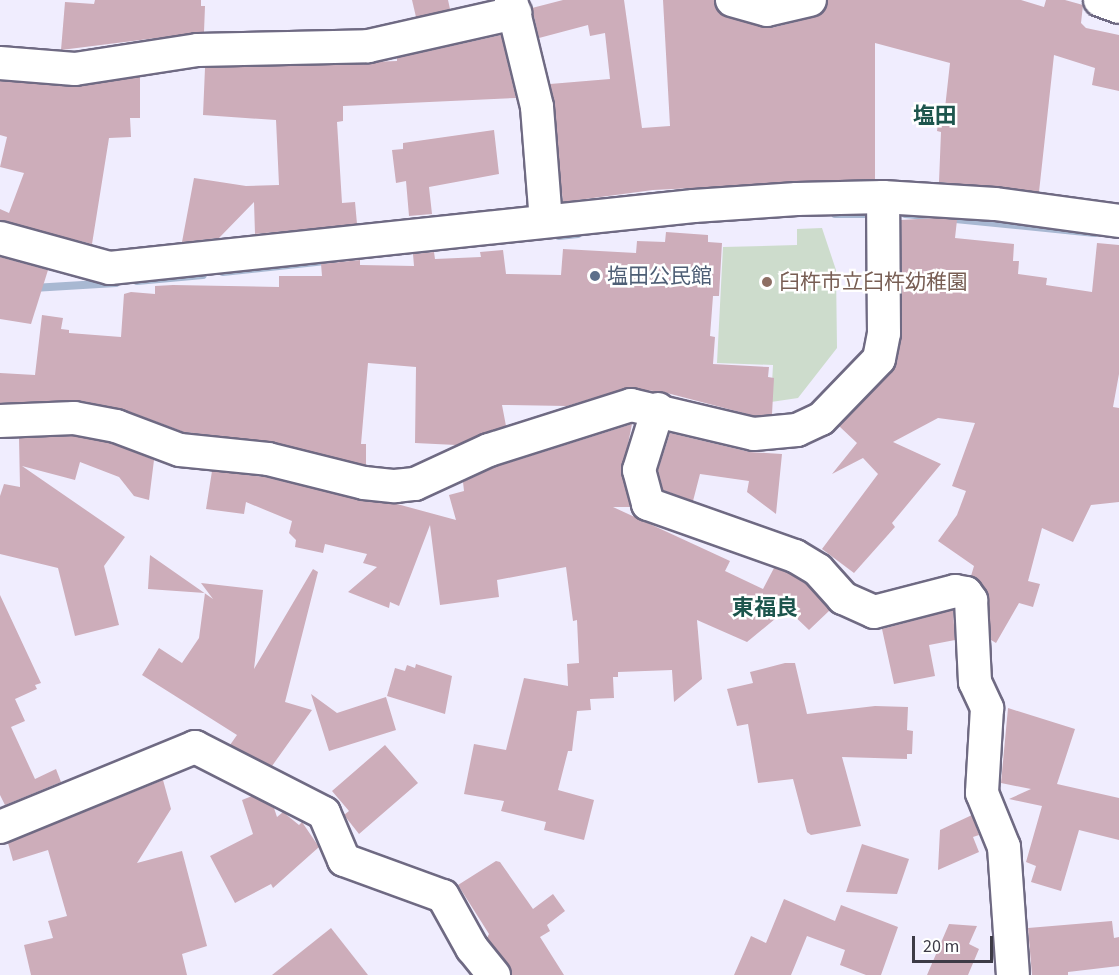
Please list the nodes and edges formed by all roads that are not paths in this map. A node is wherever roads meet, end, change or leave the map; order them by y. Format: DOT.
graph roads {
  1 [pos="732,0"];
  2 [pos="810,0"];
  3 [pos="1100,0"];
  4 [pos="513,6"];
  5 [pos="1119,7"];
  6 [pos="0,63"];
  7 [pos="883,197"];
  8 [pos="546,221"];
  9 [pos="1119,221"];
  10 [pos="0,238"];
  11 [pos="658,409"];
  12 [pos="0,421"];
  13 [pos="0,827"];
  14 [pos="494,975"];
  15 [pos="1013,975"];
  1 -- 2 [label="street"];
  3 -- 5 [label="street"];
  4 -- 6 [label="street"];
  4 -- 8 [label="street"];
  7 -- 8 [label="street"];
  7 -- 9 [label="street"];
  7 -- 11 [label="street"];
  8 -- 10 [label="street"];
  11 -- 12 [label="street"];
  11 -- 15 [label="street"];
  13 -- 14 [label="street"];
}
